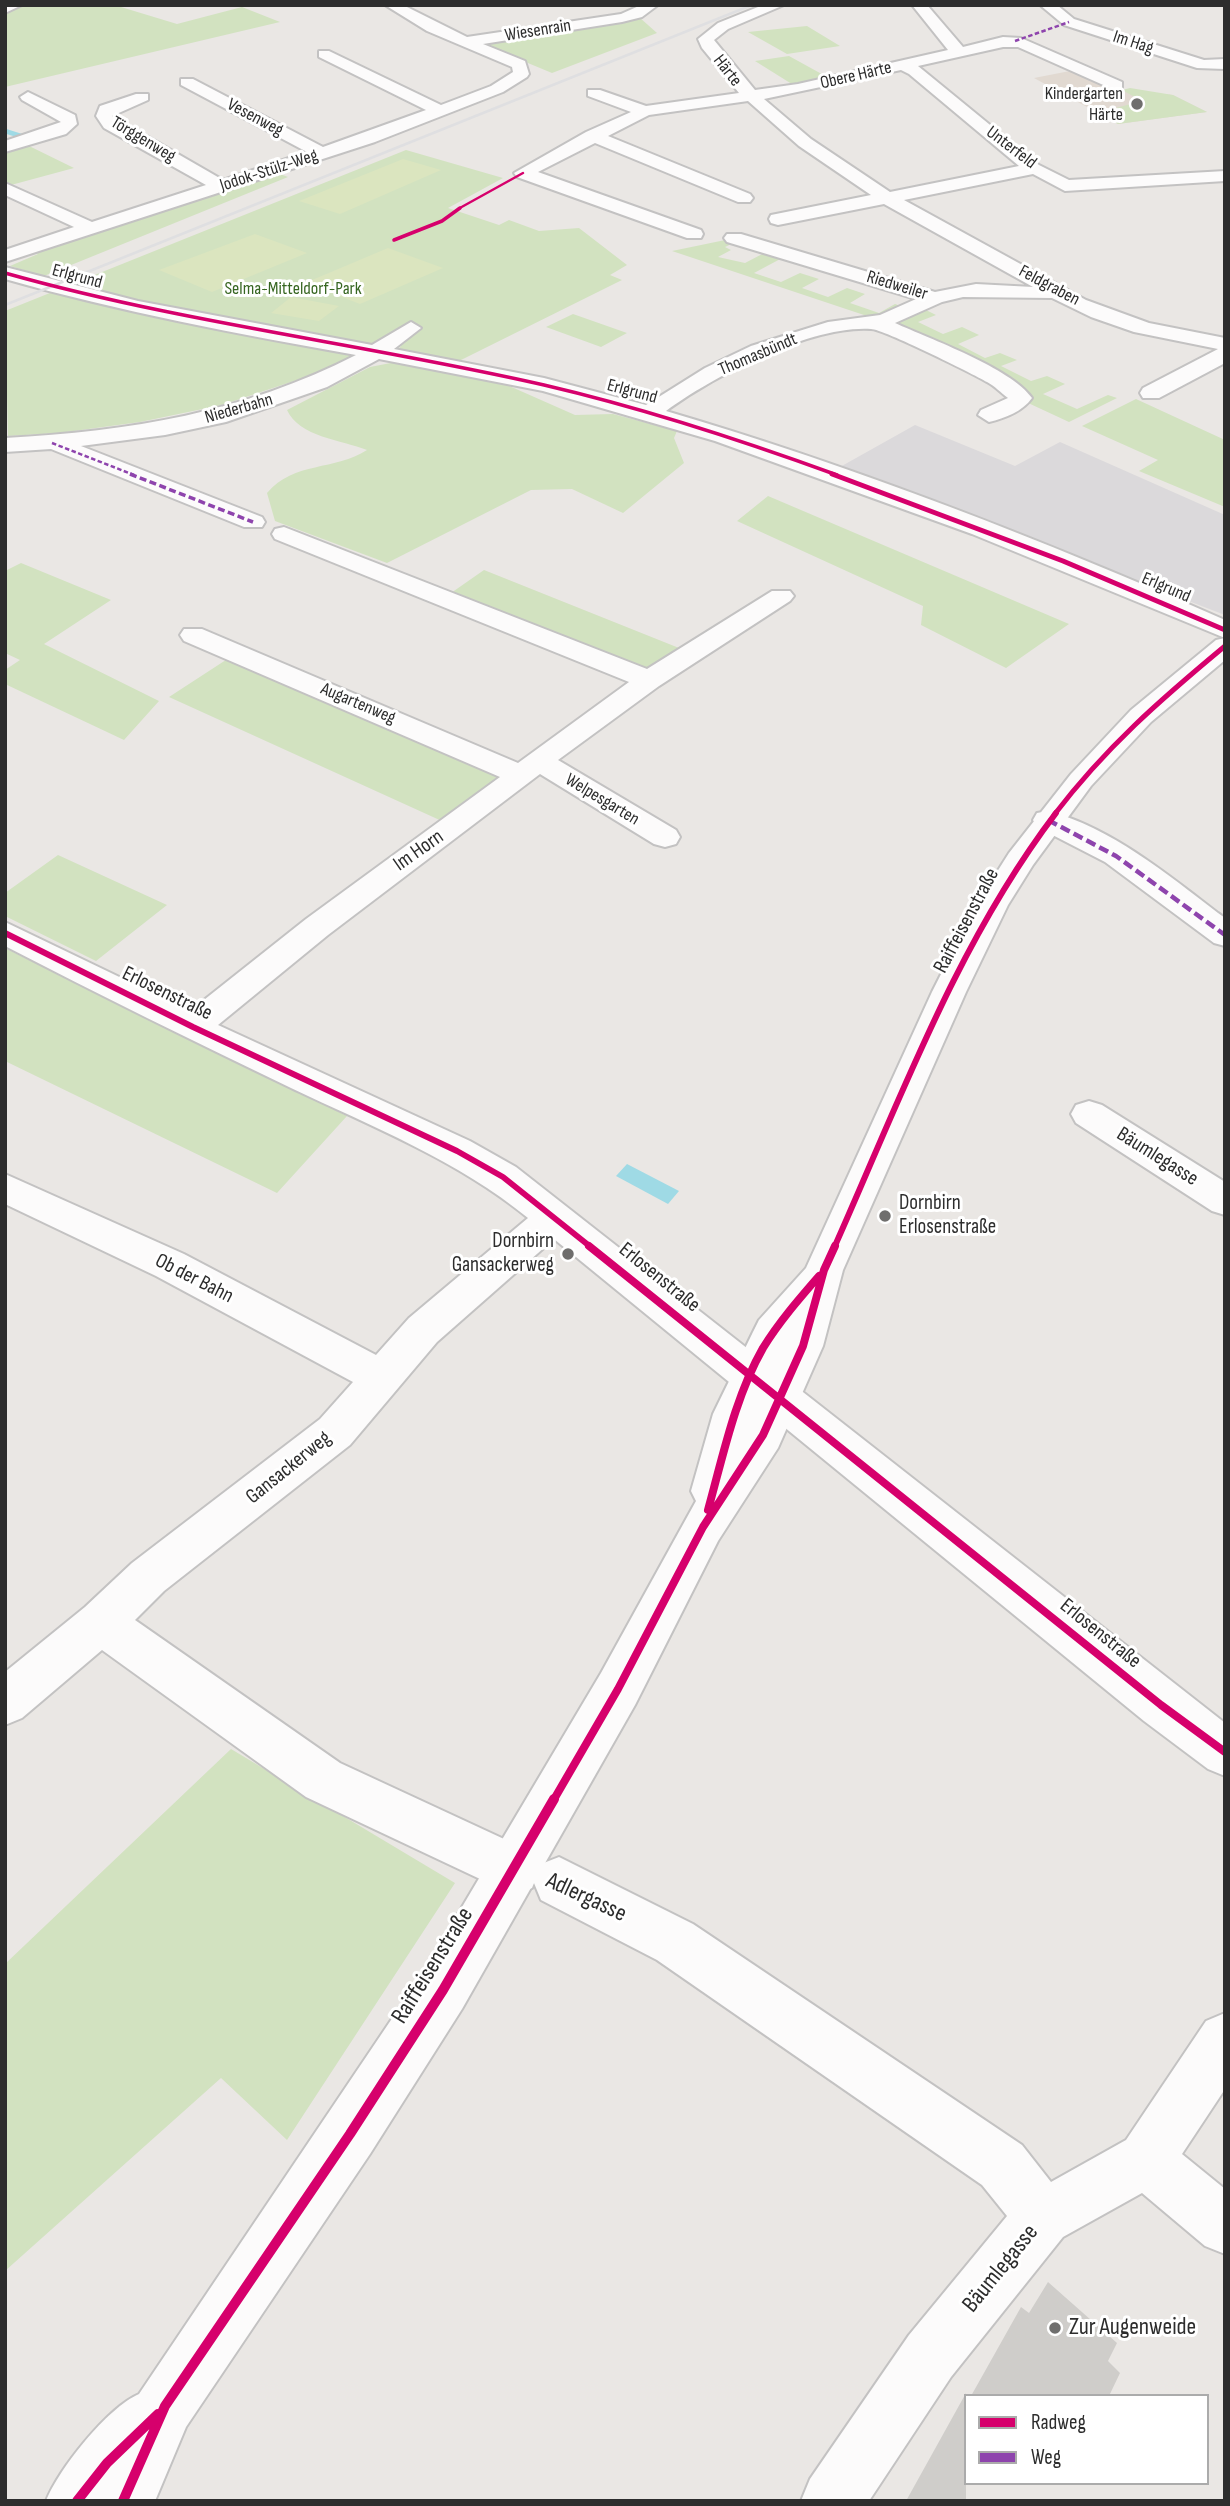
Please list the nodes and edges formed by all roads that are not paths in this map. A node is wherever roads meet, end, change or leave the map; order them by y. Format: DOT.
graph roads {
  1 [pos="15,5"];
  2 [pos="392,5"];
  3 [pos="651,5"];
  4 [pos="777,5"];
  5 [pos="919,5"];
  6 [pos="1047,5"];
  7 [pos="5,9"];
  8 [pos="464,42"];
  9 [pos="962,52"];
  10 [pos="324,54"];
  11 [pos="1225,64"];
  12 [pos="904,65"];
  13 [pos="187,82"];
  14 [pos="1116,85"];
  15 [pos="594,93"];
  16 [pos="29,97"];
  17 [pos="142,97"];
  18 [pos="749,97"];
  19 [pos="441,111"];
  20 [pos="645,111"];
  21 [pos="592,136"];
  22 [pos="5,147"];
  23 [pos="323,154"];
  24 [pos="1033,169"];
  25 [pos="1225,176"];
  26 [pos="221,186"];
  27 [pos="5,188"];
  28 [pos="744,198"];
  29 [pos="885,199"];
  30 [pos="778,219"];
  31 [pos="88,227"];
  32 [pos="694,234"];
  33 [pos="734,238"];
  34 [pos="5,256"];
  35 [pos="5,273"];
  36 [pos="1063,296"];
  37 [pos="935,298"];
  38 [pos="876,322"];
  39 [pos="411,328"];
  40 [pos="1225,344"];
  41 [pos="379,352"];
  42 [pos="1225,354"];
  43 [pos="1151,393"];
  44 [pos="651,412"];
  45 [pos="989,415"];
  46 [pos="52,443"];
  47 [pos="5,445"];
  48 [pos="253,522"];
  49 [pos="284,534"];
  50 [pos="781,596"];
  51 [pos="1225,630"];
  52 [pos="193,635"];
  53 [pos="1225,646"];
  54 [pos="649,680"];
  55 [pos="531,769"];
  56 [pos="1048,820"];
  57 [pos="665,837"];
  58 [pos="5,933"];
  59 [pos="1225,935"];
  60 [pos="193,1027"];
  61 [pos="1089,1114"];
  62 [pos="5,1188"];
  63 [pos="1225,1201"];
  64 [pos="555,1216"];
  65 [pos="380,1377"];
  66 [pos="766,1388"];
  67 [pos="101,1622"];
  68 [pos="5,1702"];
  69 [pos="1225,1752"];
  70 [pos="537,1876"];
  71 [pos="1225,2040"];
  72 [pos="1146,2160"];
  73 [pos="1043,2217"];
  74 [pos="1225,2226"];
  75 [pos="165,2406"];
  76 [pos="77,2501"];
  77 [pos="123,2501"];
  78 [pos="832,2501"];
  1 -- 7 [label="street"];
  2 -- 8 [label="street"];
  3 -- 8 [label="street, Wiesenrain"];
  4 -- 18 [label="street, Härte"];
  5 -- 9 [label="street"];
  6 -- 11 [label="street, Im Hag"];
  8 -- 19 [label="street, Jodok-Stülz-Weg"];
  9 -- 12 [label="street, Obere Härte"];
  9 -- 14 [label="street, Obere Härte"];
  10 -- 19 [label="street"];
  12 -- 18 [label="street, Obere Härte"];
  12 -- 24 [label="street, Unterfeld"];
  13 -- 23 [label="street, Vesenweg"];
  15 -- 20 [label="street"];
  16 -- 22 [label="street"];
  17 -- 26 [label="street, Törggenweg"];
  18 -- 20 [label="street, Obere Härte"];
  18 -- 29 [label="street, Feldgraben"];
  19 -- 23 [label="street, Jodok-Stülz-Weg"];
  20 -- 21 [label="street, Obere Härte"];
  21 -- 28 [label="street"];
  21 -- 32 [label="street, Obere Härte"];
  23 -- 26 [label="street, Jodok-Stülz-Weg"];
  24 -- 25 [label="street, Unterfeld"];
  24 -- 29 [label="street"];
  26 -- 31 [label="street, Jodok-Stülz-Weg"];
  27 -- 31 [label="street"];
  29 -- 30 [label="street"];
  29 -- 36 [label="street, Feldgraben"];
  31 -- 34 [label="street, Jodok-Stülz-Weg"];
  33 -- 37 [label="street, Riedweiler"];
  35 -- 41 [label="street, Erlgrund"];
  36 -- 37 [label="street, Riedweiler"];
  36 -- 40 [label="street, Feldgraben"];
  37 -- 38 [label="street, Thomasbündt"];
  38 -- 44 [label="street, Thomasbündt"];
  38 -- 45 [label="street"];
  39 -- 41 [label="street, Niederbahn"];
  41 -- 44 [label="street, Erlgrund"];
  41 -- 46 [label="street, Niederbahn"];
  42 -- 43 [label="street"];
  44 -- 51 [label="street, Erlgrund"];
  46 -- 47 [label="street, Niederbahn"];
  46 -- 48 [label="street, Niederbahn"];
  49 -- 54 [label="street"];
  50 -- 54 [label="street, Im Horn"];
  52 -- 55 [label="street, Augartenweg"];
  53 -- 56 [label="street, Raiffeisenstraße"];
  54 -- 55 [label="street, Im Horn"];
  55 -- 57 [label="street, Welpesgarten"];
  55 -- 60 [label="street, Im Horn"];
  56 -- 59 [label="street"];
  56 -- 66 [label="street, Raiffeisenstraße"];
  58 -- 60 [label="street, Erlosenstraße"];
  60 -- 64 [label="street, Erlosenstraße"];
  61 -- 63 [label="street, Bäumlegasse"];
  62 -- 65 [label="street, Ob der Bahn"];
  64 -- 65 [label="street, Gansackerweg"];
  64 -- 66 [label="street, Erlosenstraße"];
  65 -- 67 [label="street, Gansackerweg"];
  66 -- 69 [label="street, Erlosenstraße"];
  66 -- 70 [label="street, Raiffeisenstraße"];
  67 -- 68 [label="street, Gansackerweg"];
  67 -- 70 [label="street, Adlergasse"];
  70 -- 73 [label="street, Adlergasse"];
  70 -- 75 [label="street, Raiffeisenstraße"];
  71 -- 72 [label="street, Bäumlegasse"];
  72 -- 73 [label="street, Bäumlegasse"];
  72 -- 74 [label="street"];
  73 -- 78 [label="street, Bäumlegasse"];
  75 -- 76 [label="street, Raiffeisenstraße"];
  75 -- 77 [label="street, Raiffeisenstraße"];
}
